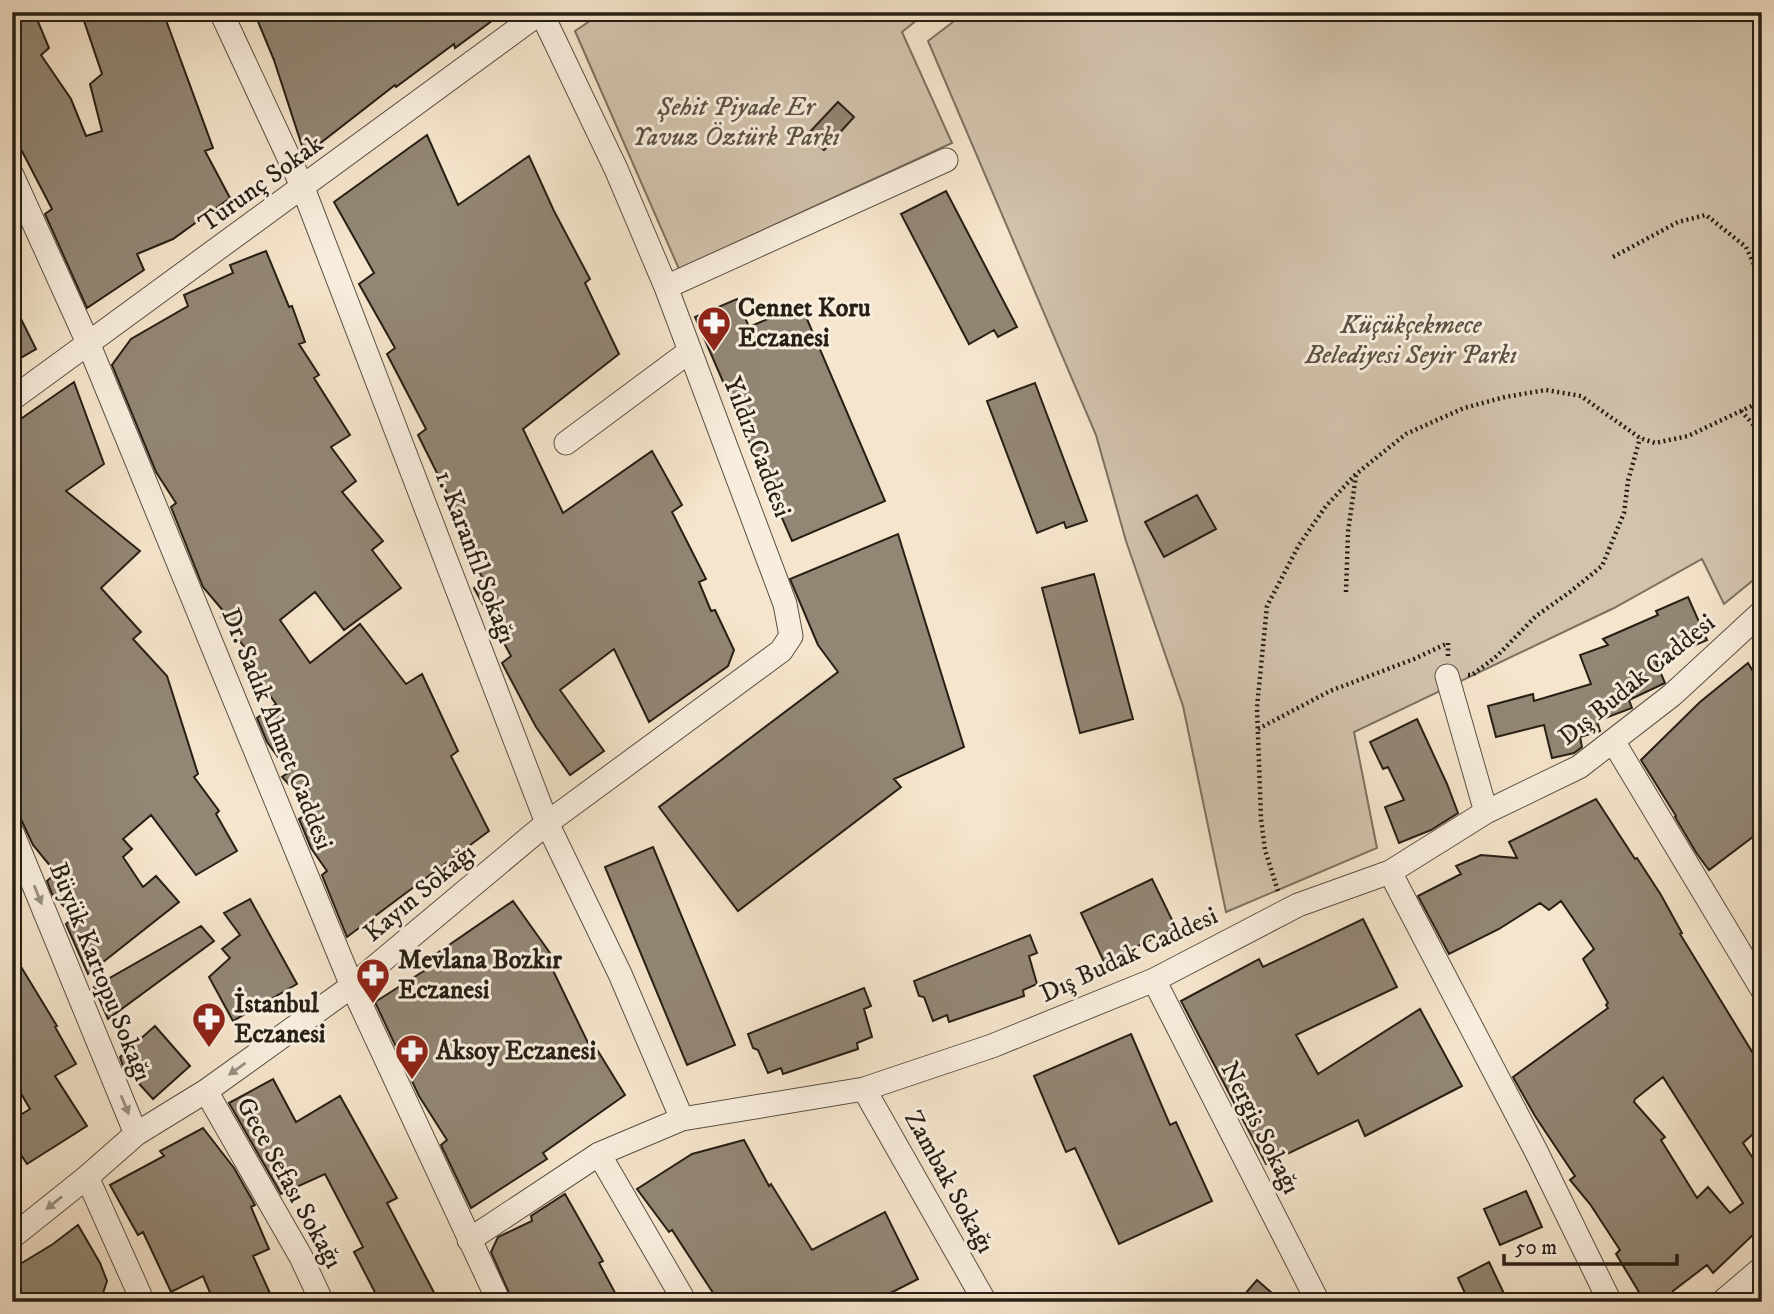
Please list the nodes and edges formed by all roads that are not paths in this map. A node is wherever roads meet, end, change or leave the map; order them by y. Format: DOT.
graph roads {
  1 [pos="221,12"];
  2 [pos="541,12"];
  3 [pos="946,160"];
  4 [pos="12,175"];
  5 [pos="303,188"];
  6 [pos="666,287"];
  7 [pos="89,345"];
  8 [pos="690,351"];
  9 [pos="12,399"];
  10 [pos="566,443"];
  11 [pos="1762,612"];
  12 [pos="791,636"];
  13 [pos="1447,676"];
  14 [pos="1613,741"];
  15 [pos="1486,812"];
  16 [pos="547,822"];
  17 [pos="12,832"];
  18 [pos="1390,872"];
  19 [pos="1154,980"];
  20 [pos="352,986"];
  21 [pos="1762,989"];
  22 [pos="864,1089"];
  23 [pos="206,1091"];
  24 [pos="682,1119"];
  25 [pos="136,1134"];
  26 [pos="599,1154"];
  27 [pos="87,1177"];
  28 [pos="12,1237"];
  29 [pos="469,1240"];
  30 [pos="1762,1268"];
  31 [pos="143,1302"];
  32 [pos="322,1302"];
  33 [pos="499,1302"];
  34 [pos="685,1302"];
  35 [pos="985,1302"];
  36 [pos="1318,1302"];
  37 [pos="1610,1302"];
  38 [pos="1722,1302"];
  1 -- 5 [label="street, 1. Karanfil Sokağı"];
  2 -- 5 [label="street, Turunç Sokak"];
  2 -- 6 [label="street, Yıldız Caddesi"];
  3 -- 6 [label="street"];
  4 -- 7 [label="street, Dr. Sadık Ahmet Caddesi"];
  5 -- 7 [label="street, Turunç Sokak"];
  5 -- 16 [label="street, 1. Karanfil Sokağı"];
  6 -- 8 [label="street, Yıldız Caddesi"];
  7 -- 9 [label="street, Turunç Sokak"];
  7 -- 20 [label="street, Dr. Sadık Ahmet Caddesi"];
  8 -- 10 [label="street"];
  8 -- 12 [label="street, Yıldız Caddesi"];
  11 -- 14 [label="street, Dış Budak Caddesi"];
  12 -- 16 [label="street, Kayın Sokağı"];
  13 -- 15 [label="street"];
  14 -- 15 [label="street, Dış Budak Caddesi"];
  14 -- 21 [label="street"];
  15 -- 18 [label="street, Dış Budak Caddesi"];
  16 -- 20 [label="street, Kayın Sokağı"];
  16 -- 24 [label="street, 1. Karanfil Sokağı"];
  17 -- 25 [label="street, Büyük Kartopu Sokağı, one-way"];
  18 -- 19 [label="street, Dış Budak Caddesi"];
  18 -- 37 [label="street"];
  19 -- 22 [label="street, Dış Budak Caddesi"];
  19 -- 36 [label="street, Nergis Sokağı"];
  20 -- 23 [label="street, Kayın Sokağı, one-way"];
  20 -- 29 [label="street, Dr. Sadık Ahmet Caddesi"];
  22 -- 24 [label="street, Dış Budak Caddesi"];
  22 -- 35 [label="street, Zambak Sokağı"];
  23 -- 25 [label="street, Kayın Sokağı"];
  23 -- 32 [label="street, Gece Sefası Sokağı"];
  24 -- 26 [label="street, Dış Budak Caddesi"];
  25 -- 27 [label="street, Kayın Sokağı"];
  26 -- 29 [label="street, Dış Budak Caddesi"];
  26 -- 34 [label="street"];
  27 -- 28 [label="street, Kayın Sokağı, one-way"];
  27 -- 31 [label="street"];
  29 -- 33 [label="street, Dr. Sadık Ahmet Caddesi"];
  30 -- 38 [label="street"];
}
